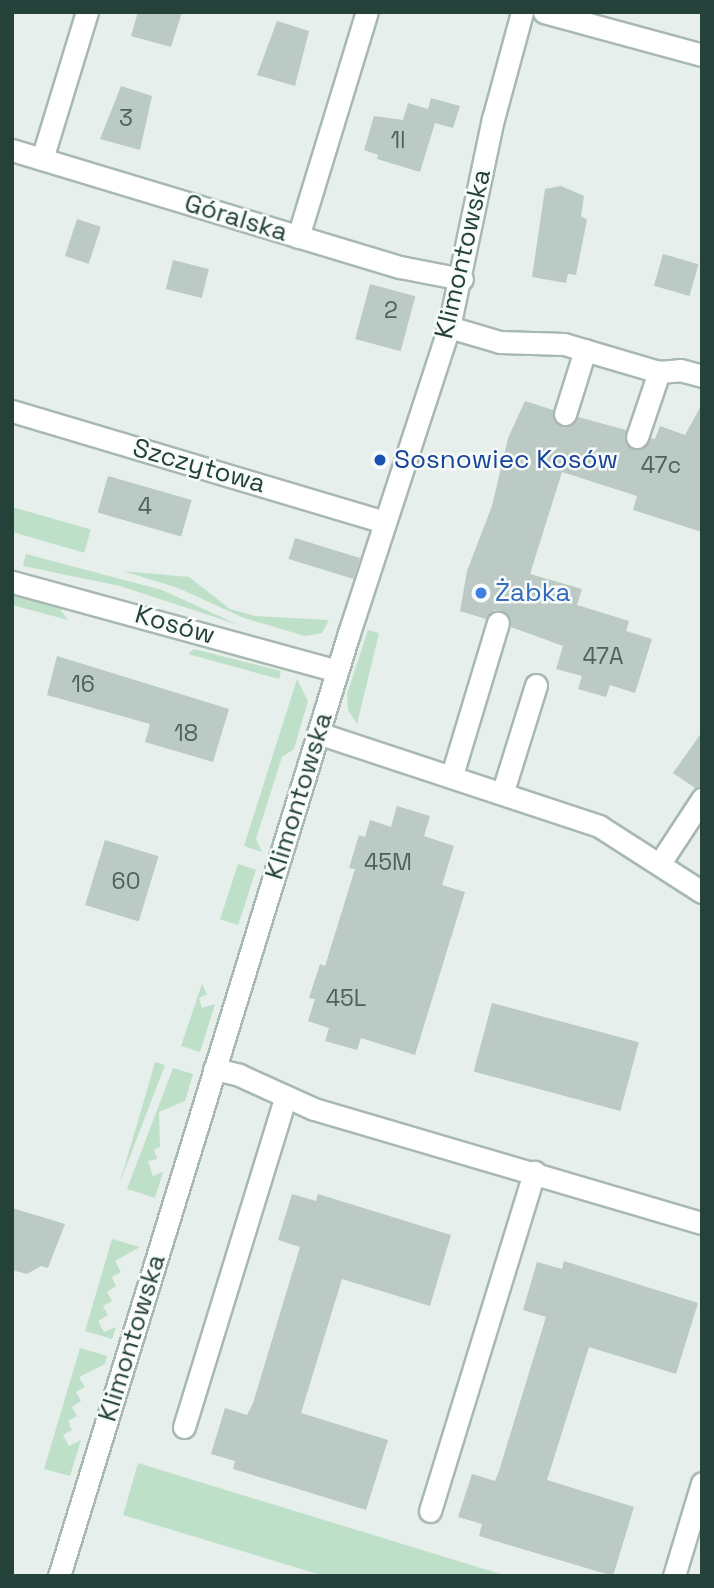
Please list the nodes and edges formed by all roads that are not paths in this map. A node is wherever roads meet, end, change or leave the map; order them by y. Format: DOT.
graph roads {
  1 [pos="87,12"];
  2 [pos="367,12"];
  3 [pos="522,12"];
  4 [pos="544,12"];
  5 [pos="702,55"];
  6 [pos="12,150"];
  7 [pos="42,159"];
  8 [pos="298,237"];
  9 [pos="461,279"];
  10 [pos="449,327"];
  11 [pos="585,350"];
  12 [pos="659,372"];
  13 [pos="702,376"];
  14 [pos="12,411"];
  15 [pos="565,414"];
  16 [pos="637,436"];
  17 [pos="385,522"];
  18 [pos="12,582"];
  19 [pos="498,623"];
  20 [pos="337,671"];
  21 [pos="536,685"];
  22 [pos="318,733"];
  23 [pos="452,775"];
  24 [pos="503,791"];
  25 [pos="702,799"];
  26 [pos="660,863"];
  27 [pos="702,892"];
  28 [pos="214,1069"];
  29 [pos="285,1099"];
  30 [pos="534,1172"];
  31 [pos="702,1223"];
  32 [pos="184,1427"];
  33 [pos="702,1483"];
  34 [pos="430,1511"];
  35 [pos="59,1576"];
  36 [pos="674,1576"];
  1 -- 7 [label="street"];
  2 -- 8 [label="street"];
  3 -- 9 [label="street, Klimontowska"];
  4 -- 5 [label="street"];
  6 -- 7 [label="street, Góralska"];
  7 -- 8 [label="street, Góralska"];
  8 -- 9 [label="street, Góralska"];
  9 -- 10 [label="street, Klimontowska"];
  10 -- 11 [label="street"];
  10 -- 17 [label="street, Klimontowska"];
  11 -- 12 [label="street"];
  11 -- 15 [label="street"];
  12 -- 13 [label="street"];
  12 -- 16 [label="street"];
  14 -- 17 [label="street, Szczytowa"];
  17 -- 20 [label="street, Klimontowska"];
  18 -- 20 [label="street, Kosów"];
  19 -- 23 [label="street"];
  20 -- 22 [label="street, Klimontowska"];
  21 -- 24 [label="street"];
  22 -- 23 [label="street"];
  22 -- 28 [label="street, Klimontowska"];
  23 -- 24 [label="street"];
  24 -- 26 [label="street"];
  25 -- 26 [label="street"];
  26 -- 27 [label="street"];
  28 -- 29 [label="street"];
  28 -- 35 [label="street, Klimontowska"];
  29 -- 30 [label="street"];
  29 -- 32 [label="street"];
  30 -- 31 [label="street"];
  30 -- 34 [label="street"];
  33 -- 36 [label="street"];
}
